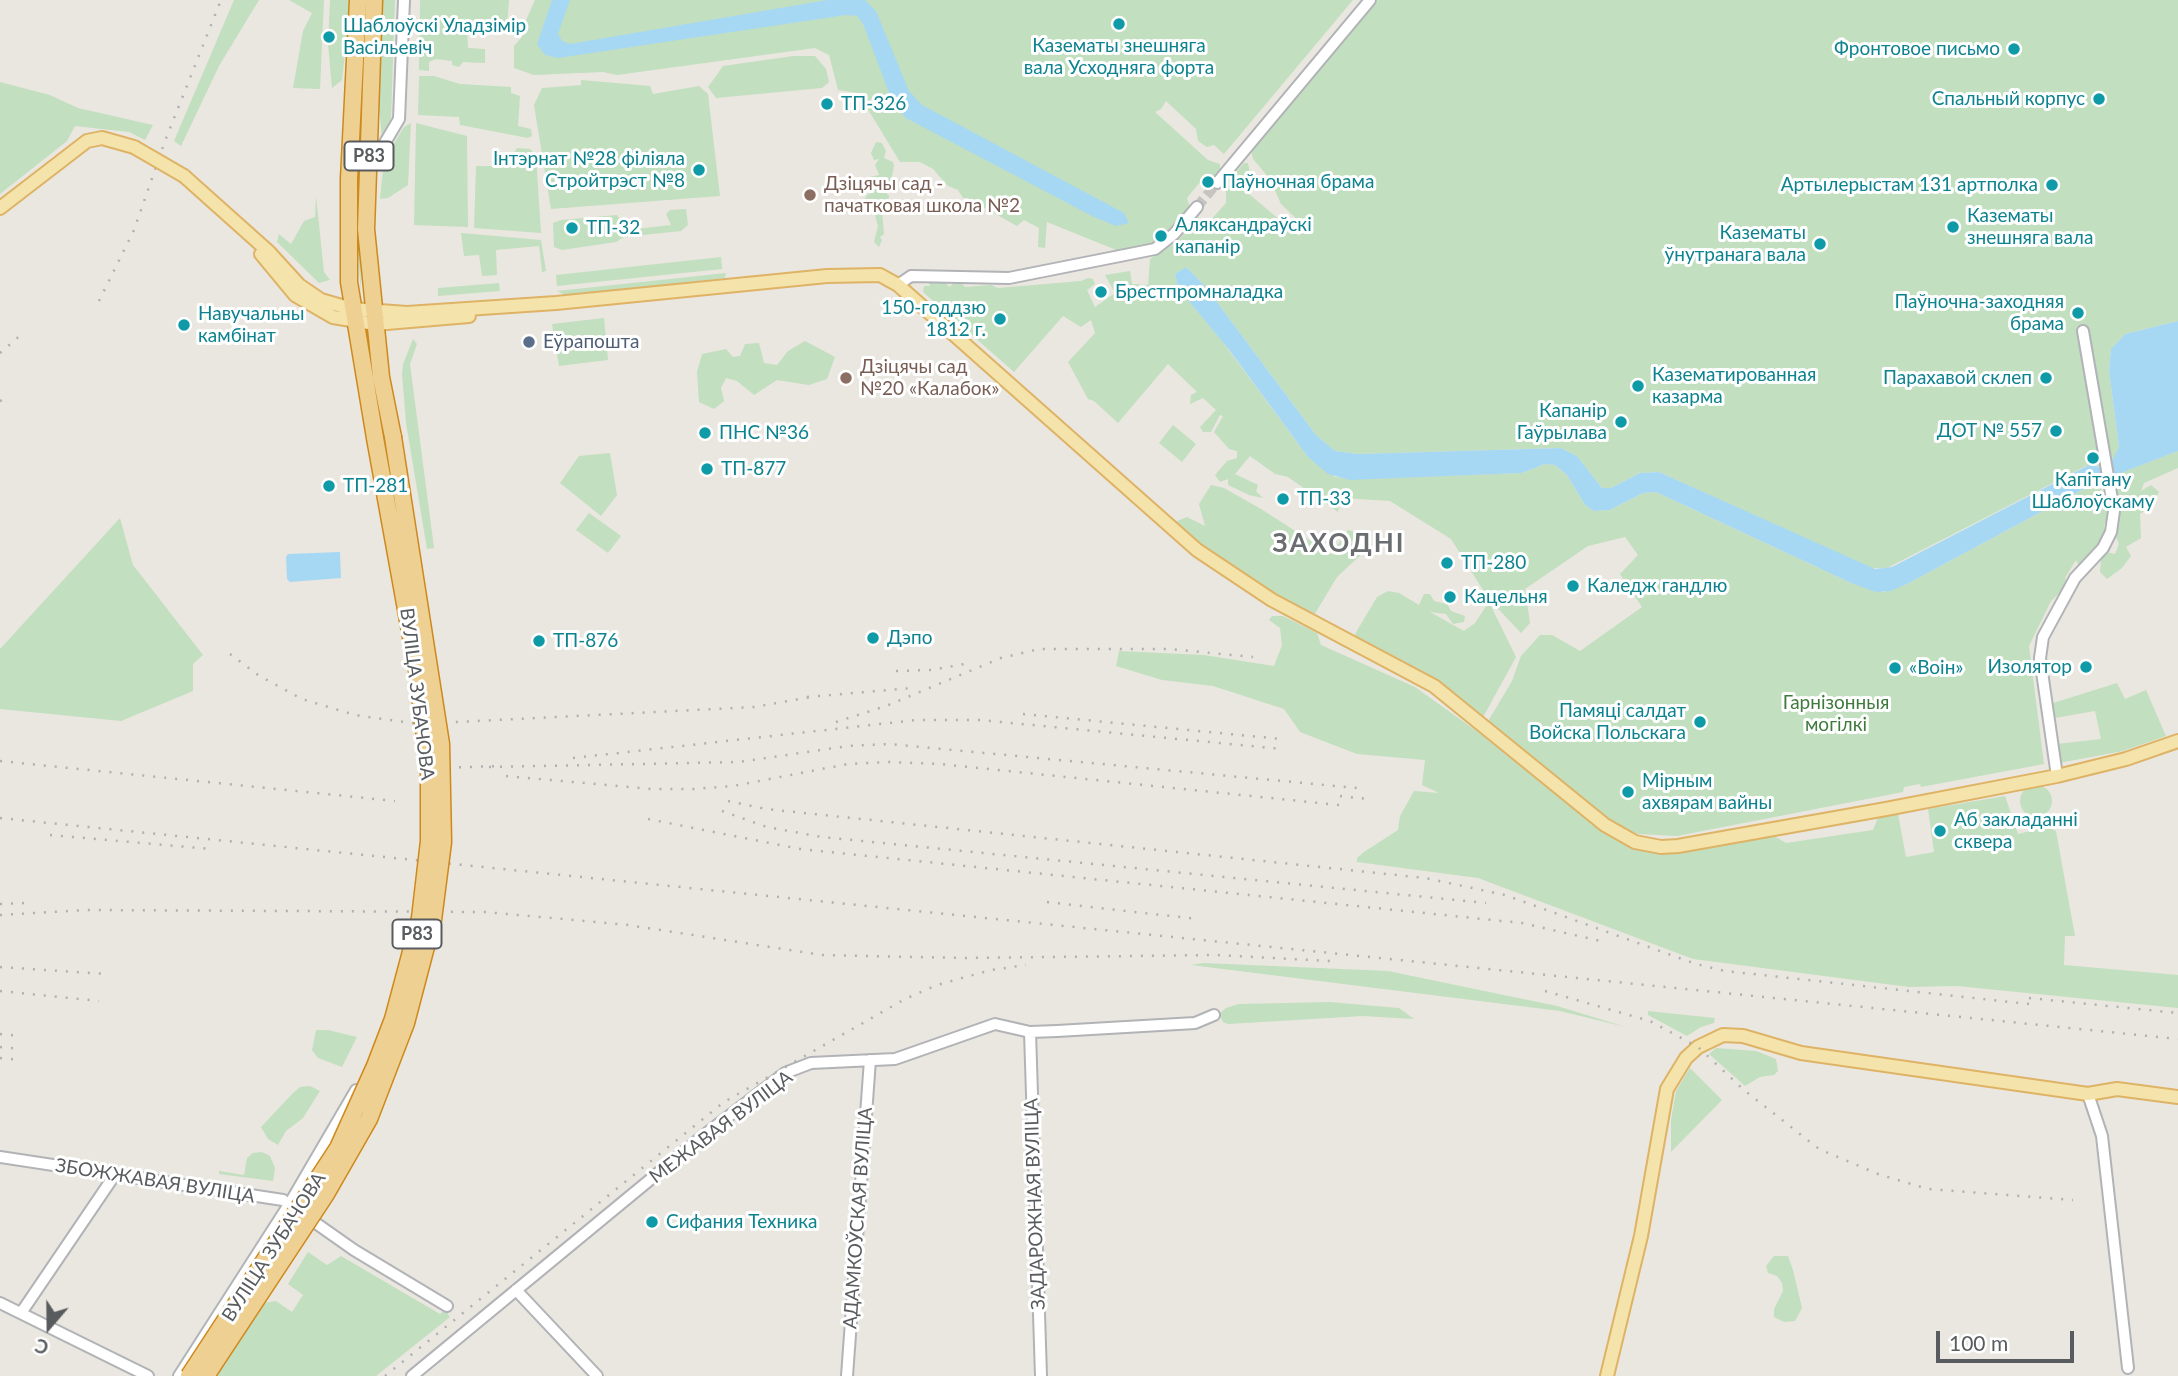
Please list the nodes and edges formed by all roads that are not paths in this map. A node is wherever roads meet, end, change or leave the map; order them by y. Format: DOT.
graph roads {
  1 [pos="358,0"];
  2 [pos="374,0"];
  3 [pos="404,0"];
  4 [pos="1370,0"];
  5 [pos="369,169"];
  6 [pos="1217,183"];
  7 [pos="1197,207"];
  8 [pos="0,208"];
  9 [pos="898,285"];
  10 [pos="353,315"];
  11 [pos="374,318"];
  12 [pos="2083,331"];
  13 [pos="2178,741"];
  14 [pos="2057,776"];
  15 [pos="407,999"];
  16 [pos="1214,1015"];
  17 [pos="1030,1032"];
  18 [pos="870,1060"];
  19 [pos="2088,1094"];
  20 [pos="2178,1097"];
  21 [pos="0,1157"];
  22 [pos="114,1176"];
  23 [pos="290,1203"];
  24 [pos="516,1290"];
  25 [pos="0,1303"];
  26 [pos="447,1306"];
  27 [pos="21,1313"];
  28 [pos="2128,1368"];
  29 [pos="148,1376"];
  30 [pos="179,1376"];
  31 [pos="189,1376"];
  32 [pos="206,1376"];
  33 [pos="412,1376"];
  34 [pos="597,1376"];
  35 [pos="847,1376"];
  36 [pos="1041,1376"];
  37 [pos="1607,1376"];
  1 -- 10 [label="highway, ВУЛІЦА ЗУБАЧОВА / Р83"];
  2 -- 5 [label="highway, ВУЛІЦА ЗУБАЧОВА / Р83"];
  3 -- 5 [label="street"];
  4 -- 6 [label="street"];
  5 -- 11 [label="highway, ВУЛІЦА ЗУБАЧОВА / Р83"];
  7 -- 9 [label="street"];
  8 -- 10 [label="main road, bridge"];
  9 -- 11 [label="main road"];
  9 -- 14 [label="main road"];
  10 -- 11 [label="main road"];
  10 -- 31 [label="highway, ВУЛІЦА ЗУБАЧОВА / Р83, bridge"];
  11 -- 32 [label="highway, ВУЛІЦА ЗУБАЧОВА / Р83, bridge"];
  12 -- 14 [label="street"];
  13 -- 14 [label="main road"];
  15 -- 23 [label="street"];
  16 -- 17 [label="street, МЕЖАВАЯ ВУЛІЦА"];
  17 -- 18 [label="street, МЕЖАВАЯ ВУЛІЦА"];
  17 -- 36 [label="street, ЗАДАРОЖНАЯ ВУЛІЦА"];
  18 -- 24 [label="street, МЕЖАВАЯ ВУЛІЦА"];
  18 -- 35 [label="street, АДАМКОЎСКАЯ ВУЛІЦА"];
  19 -- 20 [label="main road"];
  19 -- 28 [label="street"];
  19 -- 37 [label="main road"];
  21 -- 22 [label="street, ЗБОЖЖАВАЯ ВУЛІЦА"];
  22 -- 23 [label="street, ЗБОЖЖАВАЯ ВУЛІЦА"];
  22 -- 27 [label="street"];
  23 -- 26 [label="street, ЗБОЖЖАВАЯ ВУЛІЦА"];
  23 -- 30 [label="street"];
  24 -- 33 [label="street, МЕЖАВАЯ ВУЛІЦА"];
  24 -- 34 [label="street"];
  25 -- 27 [label="street"];
  27 -- 29 [label="street"];
}
